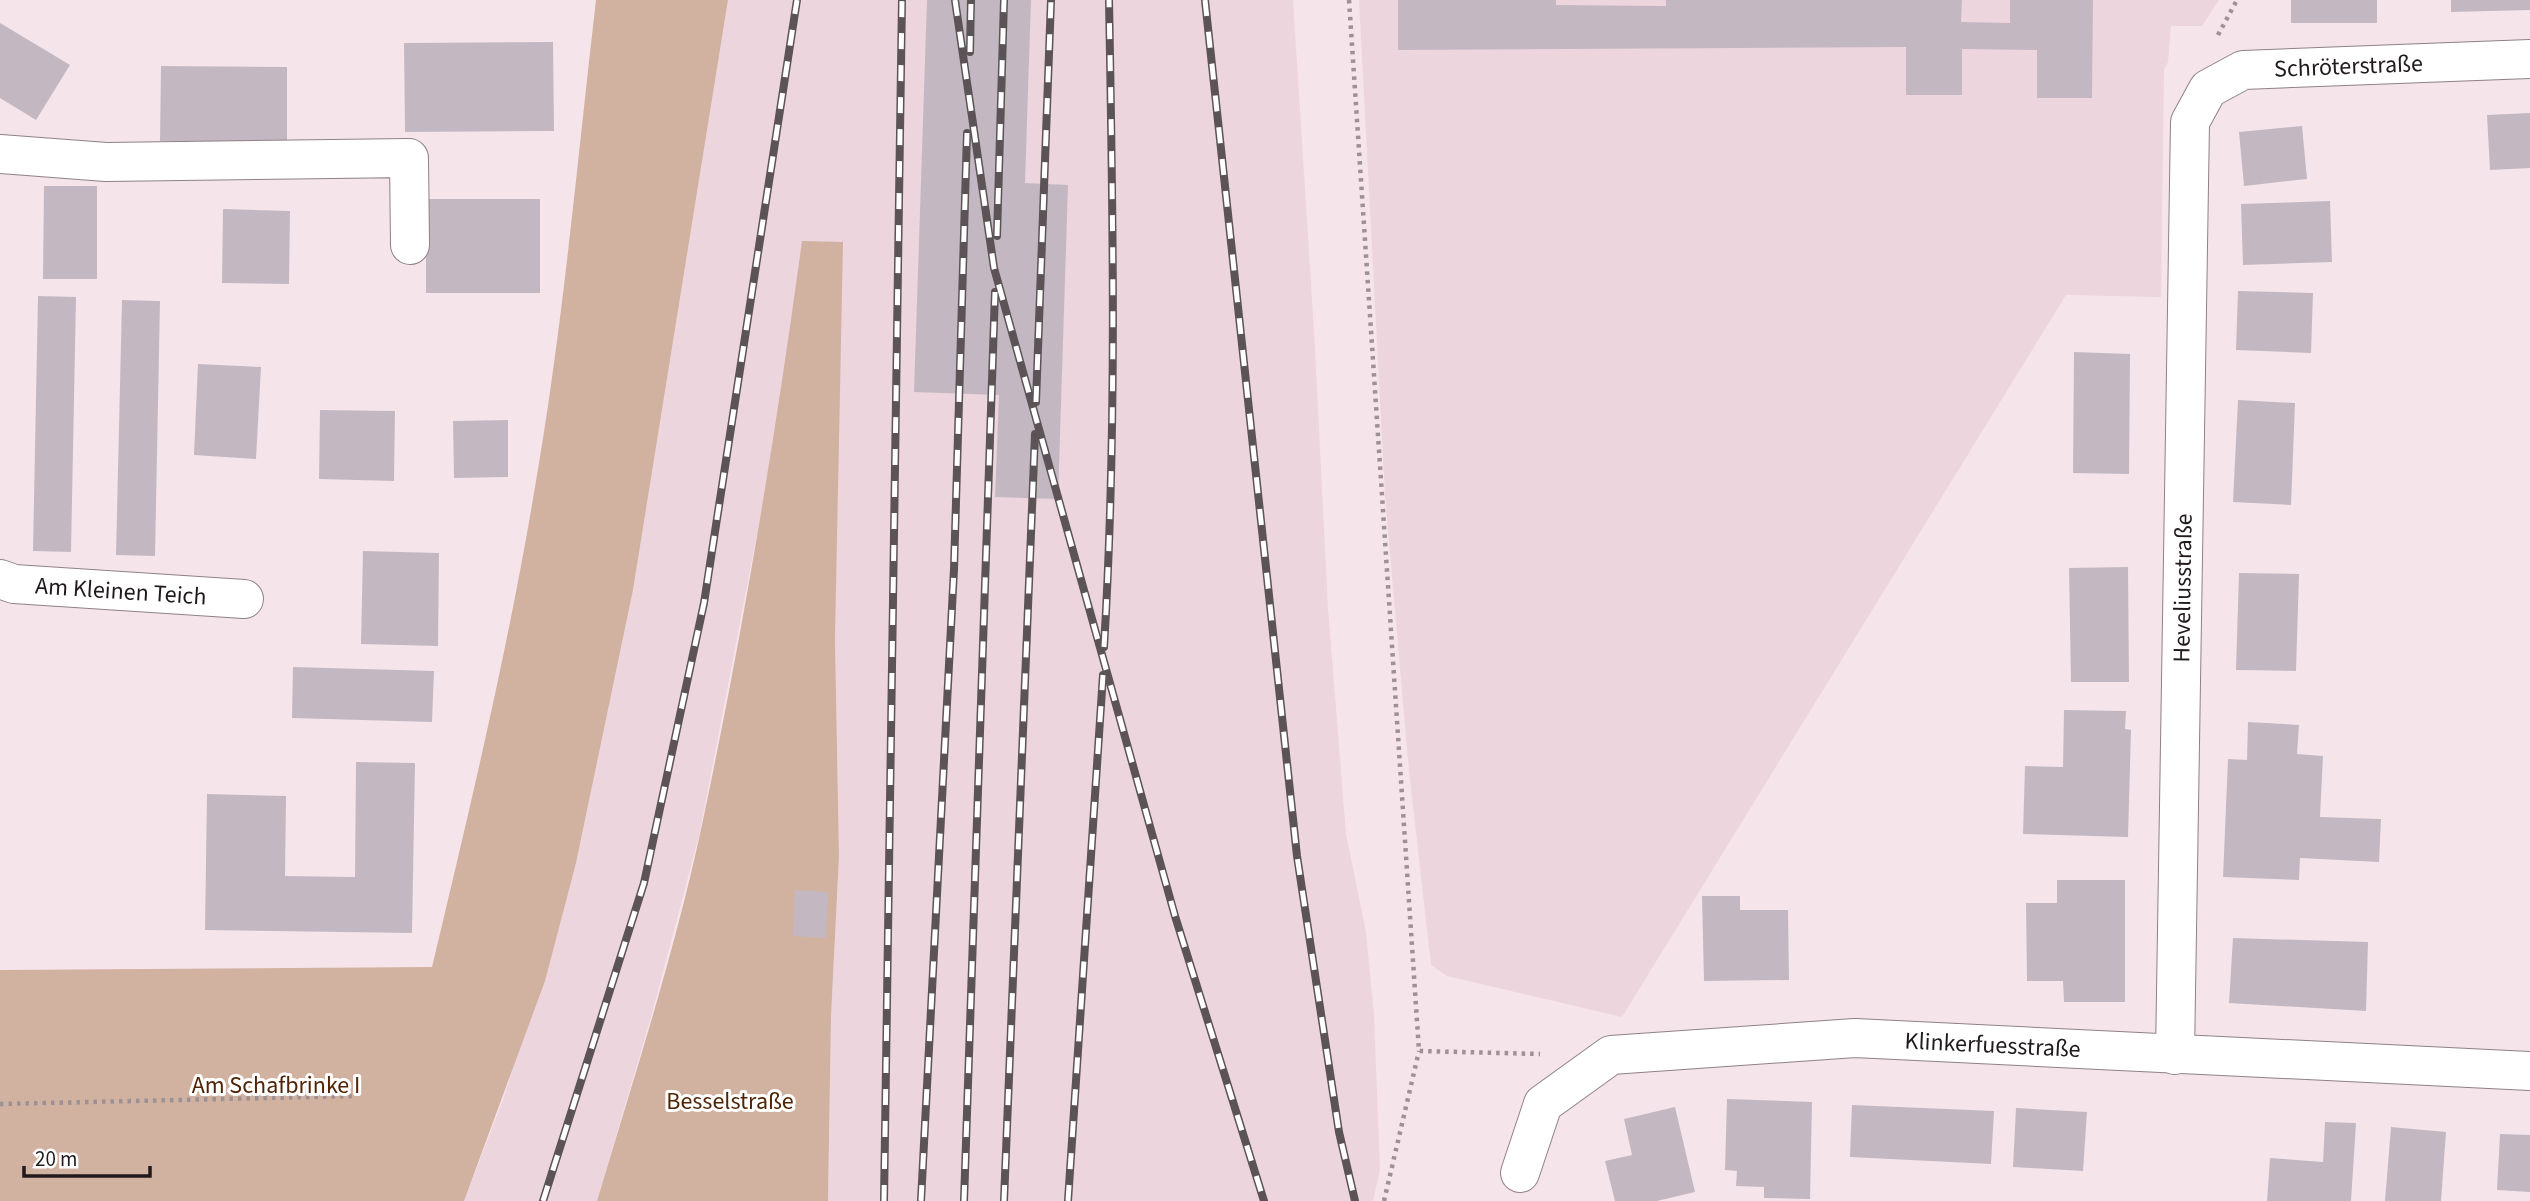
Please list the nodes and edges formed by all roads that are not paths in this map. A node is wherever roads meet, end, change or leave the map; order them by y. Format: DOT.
graph roads {
  1 [pos="2530,59"];
  2 [pos="2190,122"];
  3 [pos="0,154"];
  4 [pos="410,245"];
  5 [pos="0,579"];
  6 [pos="244,599"];
  7 [pos="2175,1055"];
  8 [pos="2530,1071"];
  9 [pos="1520,1172"];
  1 -- 2 [label="street, Schröterstraße"];
  2 -- 7 [label="street, Heveliusstraße"];
  3 -- 4 [label="street"];
  5 -- 6 [label="street, Am Kleinen Teich"];
  7 -- 8 [label="street, Klinkerfuesstraße"];
  7 -- 9 [label="street, Klinkerfuesstraße"];
}
